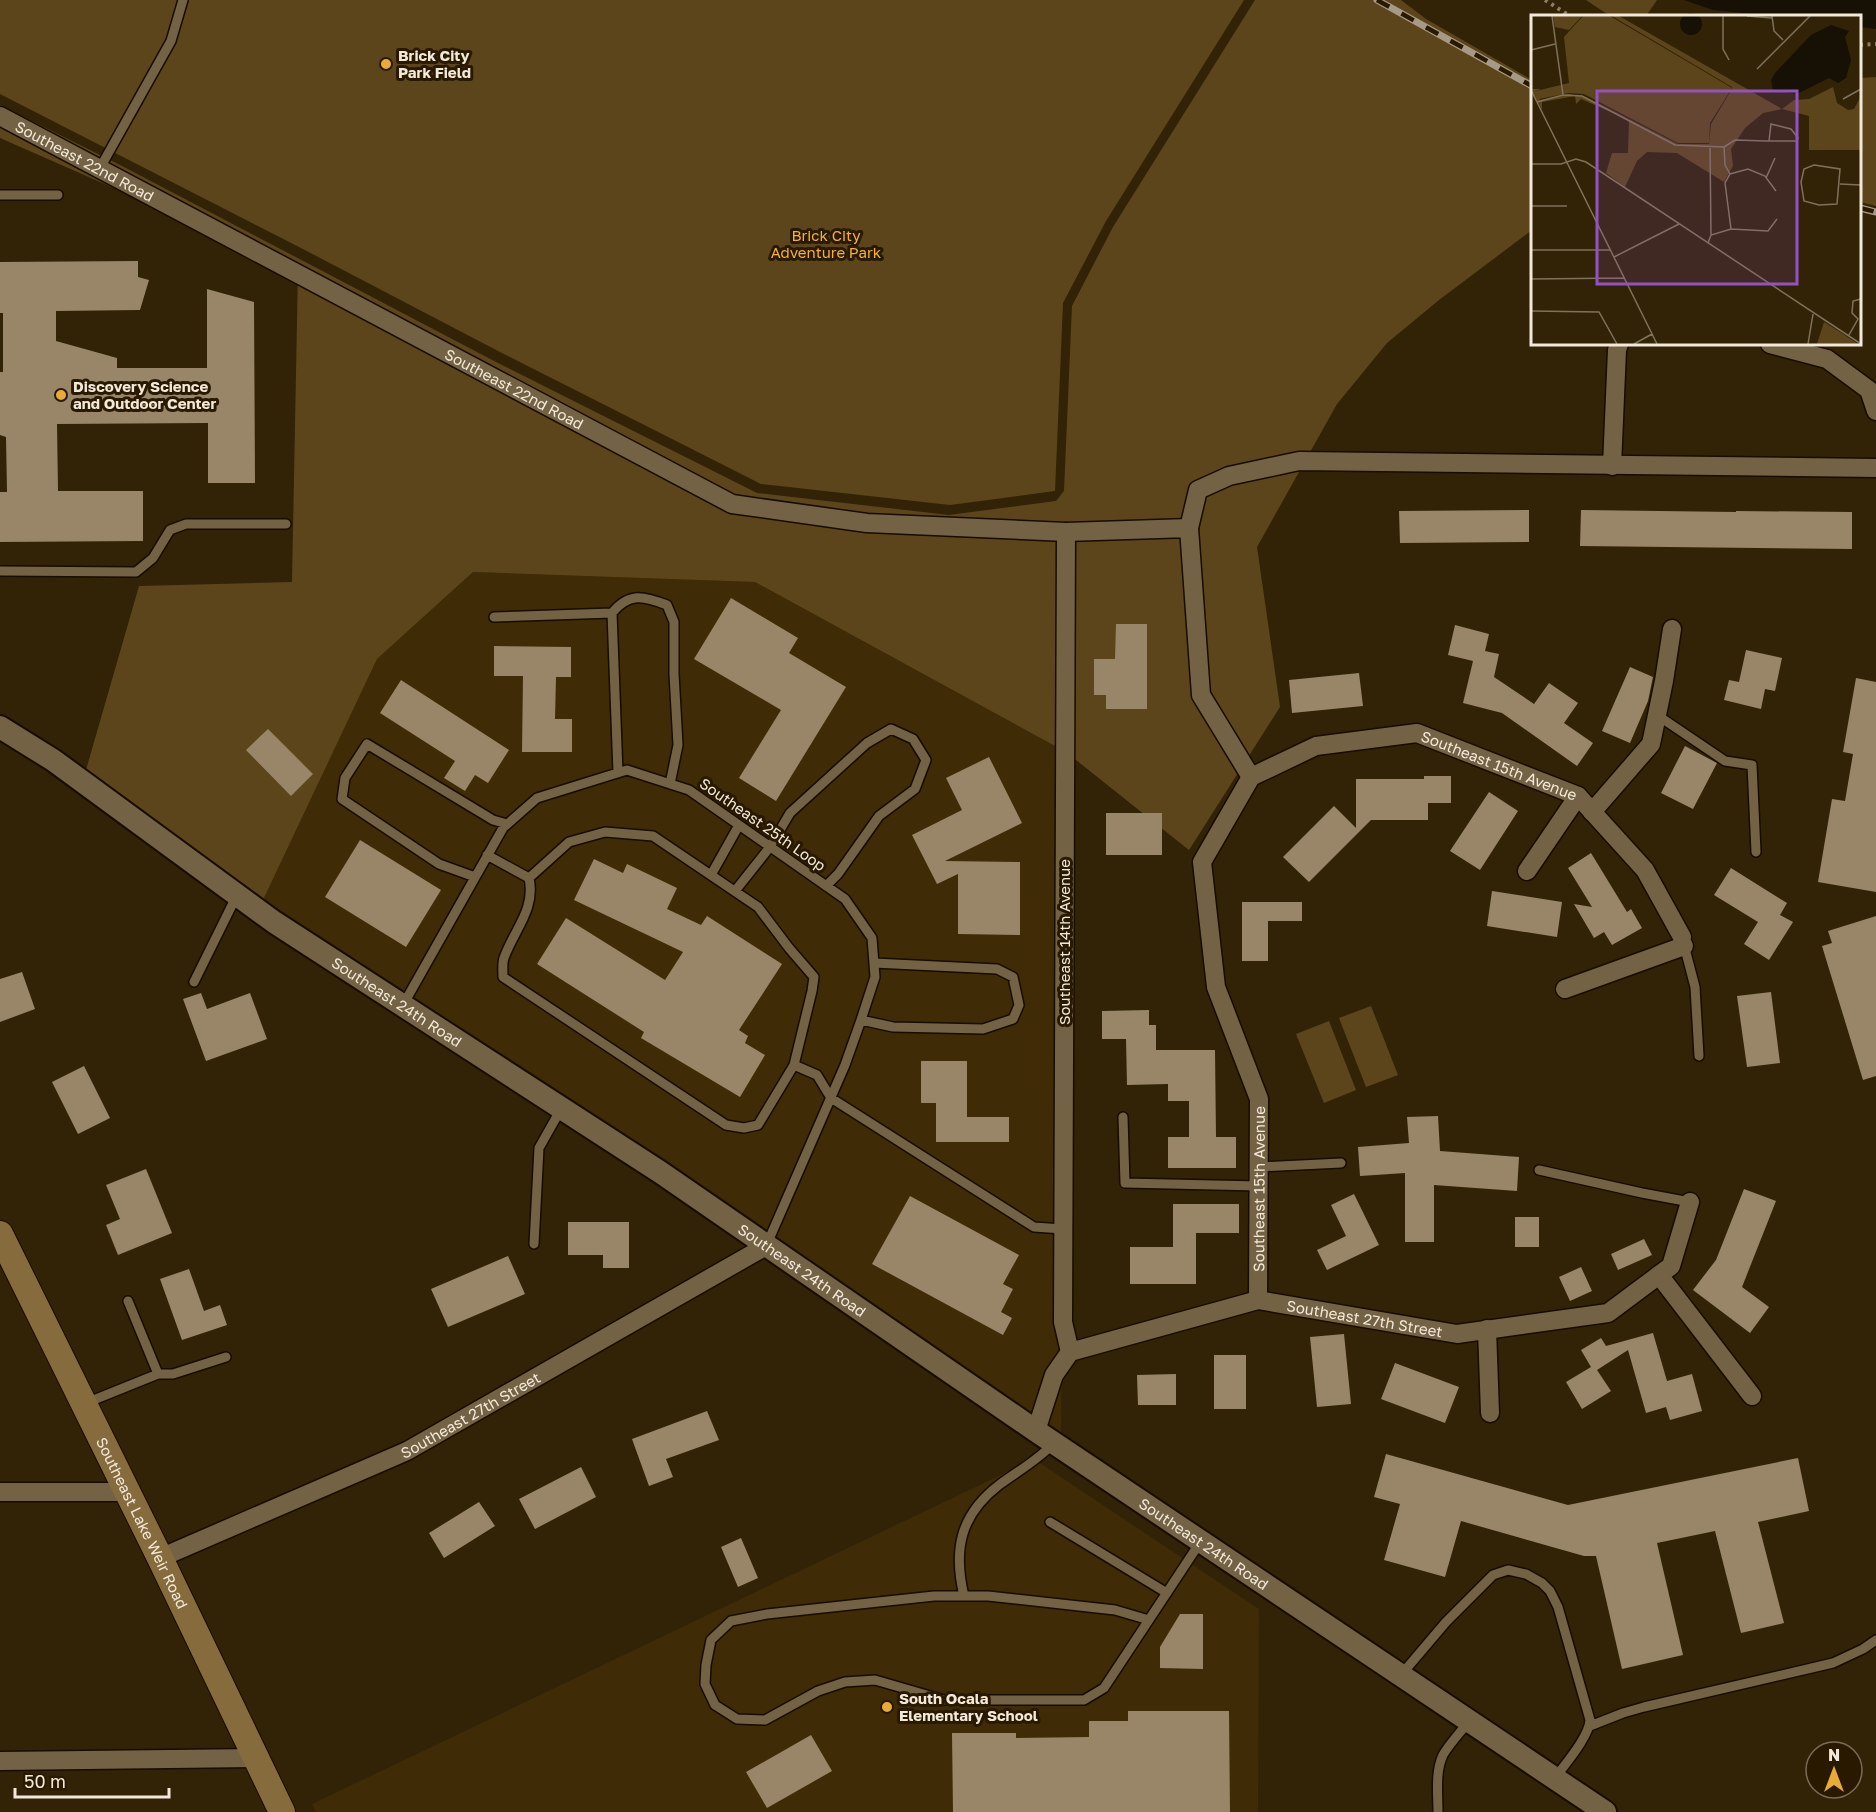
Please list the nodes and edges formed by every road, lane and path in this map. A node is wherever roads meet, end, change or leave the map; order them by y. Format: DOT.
graph roads {
  1 [pos="183,0"];
  2 [pos="1545,0"];
  3 [pos="1568,15"];
  4 [pos="1876,44"];
  5 [pos="1861,45"];
  6 [pos="0,116"];
  7 [pos="100,168"];
  8 [pos="0,195"];
  9 [pos="58,195"];
  10 [pos="1619,345"];
  11 [pos="1774,345"];
  12 [pos="1876,411"];
  13 [pos="1612,466"];
  14 [pos="1876,468"];
  15 [pos="286,524"];
  16 [pos="1189,528"];
  17 [pos="1066,532"];
  18 [pos="0,571"];
  19 [pos="612,613"];
  20 [pos="494,617"];
  21 [pos="1672,629"];
  22 [pos="1657,716"];
  23 [pos="0,727"];
  24 [pos="618,772"];
  25 [pos="1251,777"];
  26 [pos="670,784"];
  27 [pos="1578,796"];
  28 [pos="1592,812"];
  29 [pos="507,824"];
  30 [pos="739,825"];
  31 [pos="770,847"];
  32 [pos="1756,852"];
  33 [pos="488,855"];
  34 [pos="1527,871"];
  35 [pos="711,875"];
  36 [pos="475,877"];
  37 [pos="529,878"];
  38 [pos="826,886"];
  39 [pos="735,891"];
  40 [pos="237,895"];
  41 [pos="1683,942"];
  42 [pos="874,963"];
  43 [pos="194,982"];
  44 [pos="1565,989"];
  45 [pos="403,1006"];
  46 [pos="861,1020"];
  47 [pos="1700,1056"];
  48 [pos="794,1065"];
  49 [pos="831,1098"];
  50 [pos="562,1108"];
  51 [pos="1123,1117"];
  52 [pos="1341,1163"];
  53 [pos="1259,1167"];
  54 [pos="1539,1170"];
  55 [pos="1259,1186"];
  56 [pos="1690,1202"];
  57 [pos="1063,1229"];
  58 [pos="0,1234"];
  59 [pos="534,1244"];
  60 [pos="766,1246"];
  61 [pos="1659,1275"];
  62 [pos="1258,1300"];
  63 [pos="128,1301"];
  64 [pos="1487,1329"];
  65 [pos="1070,1352"];
  66 [pos="226,1357"];
  67 [pos="158,1374"];
  68 [pos="1752,1396"];
  69 [pos="84,1403"];
  70 [pos="1490,1413"];
  71 [pos="1045,1437"];
  72 [pos="0,1492"];
  73 [pos="128,1492"];
  74 [pos="1050,1522"];
  75 [pos="1201,1541"];
  76 [pos="160,1558"];
  77 [pos="1167,1593"];
  78 [pos="964,1596"];
  79 [pos="1149,1620"];
  80 [pos="1876,1640"];
  81 [pos="1401,1675"];
  82 [pos="1469,1721"];
  83 [pos="1590,1726"];
  84 [pos="256,1758"];
  85 [pos="0,1761"];
  86 [pos="1555,1778"];
  87 [pos="282,1812"];
  88 [pos="1438,1812"];
  89 [pos="1605,1812"];
  1 -- 7 [label="lane"];
  2 -- 3 [label="path"];
  4 -- 5 [label="path"];
  6 -- 7 [label="street, Southeast 22nd Road"];
  7 -- 17 [label="street, Southeast 22nd Road"];
  8 -- 9 [label="lane"];
  10 -- 13 [label="street"];
  11 -- 12 [label="street"];
  13 -- 14 [label="street"];
  13 -- 16 [label="street"];
  15 -- 18 [label="lane"];
  16 -- 17 [label="street"];
  16 -- 25 [label="street"];
  17 -- 57 [label="street, Southeast 14th Avenue"];
  19 -- 20 [label="lane"];
  19 -- 24 [label="lane"];
  19 -- 26 [label="lane"];
  21 -- 22 [label="street"];
  22 -- 28 [label="street"];
  22 -- 32 [label="lane"];
  23 -- 40 [label="street, Southeast 24th Road"];
  24 -- 26 [label="lane, Southeast 25th Loop"];
  24 -- 29 [label="lane, Southeast 25th Loop"];
  25 -- 27 [label="street, Southeast 15th Avenue"];
  25 -- 53 [label="street, Southeast 15th Avenue"];
  26 -- 30 [label="lane, Southeast 25th Loop"];
  27 -- 28 [label="street, Southeast 15th Avenue"];
  27 -- 34 [label="street"];
  28 -- 41 [label="street, Southeast 15th Avenue"];
  29 -- 33 [label="lane, Southeast 25th Loop"];
  29 -- 36 [label="lane"];
  30 -- 31 [label="lane, Southeast 25th Loop"];
  30 -- 35 [label="lane"];
  31 -- 38 [label="lane, Southeast 25th Loop"];
  31 -- 38 [label="lane"];
  31 -- 39 [label="lane"];
  33 -- 36 [label="lane, Southeast 25th Loop"];
  33 -- 37 [label="lane"];
  35 -- 37 [label="lane"];
  35 -- 39 [label="lane"];
  36 -- 45 [label="lane, Southeast 25th Loop"];
  37 -- 48 [label="lane"];
  38 -- 42 [label="lane, Southeast 25th Loop"];
  39 -- 48 [label="lane"];
  40 -- 43 [label="lane"];
  40 -- 45 [label="street, Southeast 24th Road"];
  41 -- 44 [label="street"];
  41 -- 47 [label="lane"];
  42 -- 46 [label="lane, Southeast 25th Loop"];
  42 -- 46 [label="lane"];
  45 -- 50 [label="street, Southeast 24th Road"];
  46 -- 49 [label="lane, Southeast 25th Loop"];
  48 -- 49 [label="lane"];
  49 -- 57 [label="lane"];
  49 -- 60 [label="lane, Southeast 25th Loop"];
  50 -- 59 [label="lane"];
  50 -- 60 [label="street, Southeast 24th Road"];
  51 -- 55 [label="lane"];
  52 -- 53 [label="lane"];
  53 -- 55 [label="street, Southeast 15th Avenue"];
  54 -- 56 [label="lane"];
  55 -- 62 [label="street, Southeast 15th Avenue"];
  56 -- 61 [label="street, Southeast 27th Street"];
  57 -- 65 [label="street, Southeast 14th Avenue"];
  58 -- 69 [label="main road, Southeast Lake Weir Road"];
  60 -- 71 [label="street, Southeast 24th Road"];
  60 -- 76 [label="street, Southeast 27th Street"];
  61 -- 64 [label="street, Southeast 27th Street"];
  61 -- 68 [label="street"];
  62 -- 64 [label="street, Southeast 27th Street"];
  62 -- 65 [label="street, Southeast 27th Street"];
  63 -- 67 [label="lane"];
  64 -- 70 [label="street"];
  65 -- 71 [label="street"];
  66 -- 67 [label="lane"];
  67 -- 69 [label="lane"];
  69 -- 73 [label="main road, Southeast Lake Weir Road"];
  71 -- 75 [label="street, Southeast 24th Road"];
  71 -- 78 [label="lane"];
  72 -- 73 [label="street"];
  73 -- 76 [label="main road, Southeast Lake Weir Road"];
  74 -- 77 [label="lane"];
  75 -- 77 [label="lane"];
  75 -- 81 [label="street, Southeast 24th Road"];
  76 -- 84 [label="main road, Southeast Lake Weir Road"];
  77 -- 79 [label="lane"];
  78 -- 79 [label="lane"];
  78 -- 79 [label="lane"];
  80 -- 83 [label="lane"];
  81 -- 82 [label="street, Southeast 24th Road"];
  81 -- 83 [label="lane"];
  82 -- 86 [label="street, Southeast 24th Road"];
  82 -- 88 [label="lane"];
  83 -- 86 [label="lane"];
  84 -- 85 [label="street"];
  84 -- 87 [label="main road, Southeast Lake Weir Road"];
  86 -- 89 [label="street, Southeast 24th Road"];
}
